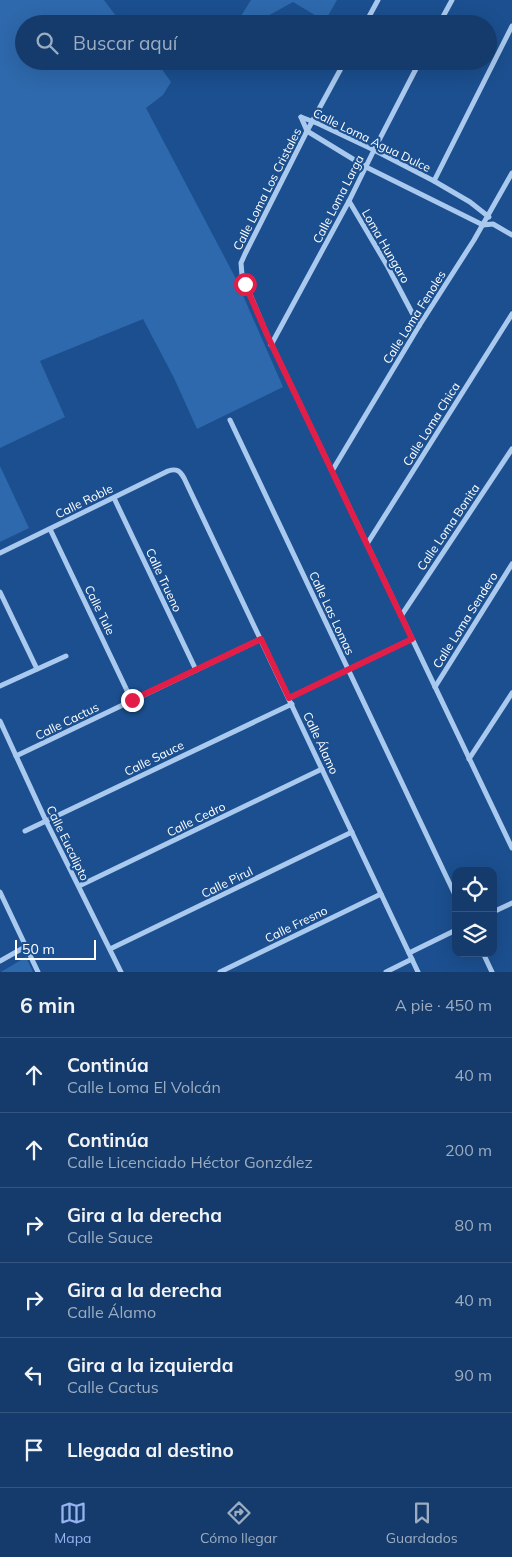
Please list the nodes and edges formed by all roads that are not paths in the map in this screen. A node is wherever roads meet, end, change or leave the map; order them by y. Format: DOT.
graph roads {
  1 [pos="378,0"];
  2 [pos="452,0"];
  3 [pos="370,15"];
  4 [pos="444,15"];
  5 [pos="512,26"];
  6 [pos="497,56"];
  7 [pos="340,70"];
  8 [pos="415,70"];
  9 [pos="490,70"];
  10 [pos="313,121"];
  11 [pos="307,131"];
  12 [pos="374,150"];
  13 [pos="366,167"];
  14 [pos="512,173"];
  15 [pos="434,181"];
  16 [pos="349,202"];
  17 [pos="488,216"];
  18 [pos="492,224"];
  19 [pos="483,225"];
  20 [pos="512,235"];
  21 [pos="512,314"];
  22 [pos="419,326"];
  23 [pos="272,345"];
  24 [pos="230,420"];
  25 [pos="512,449"];
  26 [pos="178,470"];
  27 [pos="332,471"];
  28 [pos="114,498"];
  29 [pos="50,529"];
  30 [pos="366,544"];
  31 [pos="0,553"];
  32 [pos="512,564"];
  33 [pos="0,592"];
  34 [pos="401,616"];
  35 [pos="261,639"];
  36 [pos="412,639"];
  37 [pos="66,656"];
  38 [pos="37,669"];
  39 [pos="348,669"];
  40 [pos="196,670"];
  41 [pos="0,686"];
  42 [pos="435,687"];
  43 [pos="512,693"];
  44 [pos="289,698"];
  45 [pos="132,700"];
  46 [pos="292,704"];
  47 [pos="0,721"];
  48 [pos="16,756"];
  49 [pos="469,759"];
  50 [pos="322,769"];
  51 [pos="46,821"];
  52 [pos="25,831"];
  53 [pos="352,832"];
  54 [pos="512,848"];
  55 [pos="79,886"];
  56 [pos="452,889"];
  57 [pos="0,892"];
  58 [pos="381,894"];
  59 [pos="512,903"];
  60 [pos="497,910"];
  61 [pos="452,932"];
  62 [pos="25,947"];
  63 [pos="110,949"];
  64 [pos="409,953"];
  65 [pos="485,957"];
  66 [pos="412,960"];
  67 [pos="0,961"];
  68 [pos="38,972"];
  69 [pos="121,972"];
  70 [pos="220,972"];
  71 [pos="386,972"];
  72 [pos="418,972"];
  73 [pos="492,972"];
  1 -- 3 [label="street"];
  2 -- 4 [label="street"];
  5 -- 6 [label="street"];
  7 -- 10 [label="street, Calle Loma Los Cristales"];
  8 -- 12 [label="street, Calle Loma Larga"];
  9 -- 15 [label="street"];
  10 -- 11 [label="street, Calle Loma Los Cristales"];
  10 -- 11 [label="street, Calle Loma Agua Dulce"];
  10 -- 12 [label="street, Calle Loma Agua Dulce"];
  11 -- 13 [label="street, Calle Loma Agua Dulce"];
  11 -- 23 [label="street, Calle Loma Los Cristales"];
  12 -- 13 [label="street, Calle Loma Larga"];
  12 -- 15 [label="street, Calle Loma Agua Dulce"];
  13 -- 16 [label="street, Calle Loma Larga"];
  13 -- 19 [label="street, Calle Loma Agua Dulce"];
  14 -- 17 [label="street, Calle Loma Fenoles"];
  15 -- 17 [label="street, Calle Loma Agua Dulce"];
  16 -- 22 [label="street, Loma Hungaro"];
  16 -- 23 [label="street, Calle Loma Larga"];
  17 -- 18 [label="street, Calle Loma Agua Dulce"];
  17 -- 19 [label="street, Calle Loma Fenoles"];
  18 -- 19 [label="street"];
  18 -- 20 [label="street"];
  19 -- 22 [label="street, Calle Loma Fenoles"];
  21 -- 30 [label="street, Calle Loma Chica"];
  22 -- 27 [label="street, Calle Loma Fenoles"];
  23 -- 27 [label="street"];
  24 -- 39 [label="street, Calle Las Lomas"];
  25 -- 34 [label="street, Calle Loma Bonita"];
  26 -- 28 [label="street, Calle Roble"];
  26 -- 35 [label="street, Calle Álamo"];
  27 -- 30 [label="street"];
  28 -- 29 [label="street, Calle Roble"];
  28 -- 40 [label="street, Calle Trueno"];
  29 -- 31 [label="street, Calle Roble"];
  29 -- 45 [label="street, Calle Tule"];
  30 -- 34 [label="street"];
  32 -- 42 [label="street, Calle Loma Sendero"];
  33 -- 38 [label="street"];
  34 -- 36 [label="street"];
  35 -- 40 [label="street, Calle Cactus"];
  35 -- 44 [label="street, Calle Álamo"];
  36 -- 39 [label="street"];
  36 -- 42 [label="street"];
  37 -- 38 [label="street"];
  38 -- 41 [label="street"];
  39 -- 44 [label="street"];
  39 -- 56 [label="street, Calle Las Lomas"];
  40 -- 45 [label="street, Calle Cactus"];
  42 -- 49 [label="street"];
  43 -- 49 [label="street"];
  44 -- 46 [label="street, Calle Álamo"];
  45 -- 48 [label="street, Calle Cactus"];
  46 -- 50 [label="street, Calle Álamo"];
  46 -- 51 [label="street, Calle Sauce"];
  47 -- 48 [label="street, Calle Eucalipto"];
  48 -- 51 [label="street, Calle Eucalipto"];
  49 -- 54 [label="street"];
  50 -- 53 [label="street, Calle Álamo"];
  50 -- 55 [label="street, Calle Cedro"];
  51 -- 52 [label="street, Calle Sauce"];
  51 -- 55 [label="street, Calle Eucalipto"];
  53 -- 58 [label="street, Calle Álamo"];
  53 -- 63 [label="street, Calle Pirul"];
  55 -- 63 [label="street, Calle Eucalipto"];
  57 -- 62 [label="street"];
  58 -- 64 [label="street, Calle Álamo"];
  58 -- 70 [label="street, Calle Fresno"];
  59 -- 60 [label="street"];
  61 -- 64 [label="street"];
  62 -- 67 [label="street"];
  62 -- 68 [label="street"];
  63 -- 69 [label="street, Calle Eucalipto"];
  64 -- 66 [label="street, Calle Álamo"];
  65 -- 73 [label="street"];
  66 -- 71 [label="street"];
  66 -- 72 [label="street, Calle Álamo"];
}
